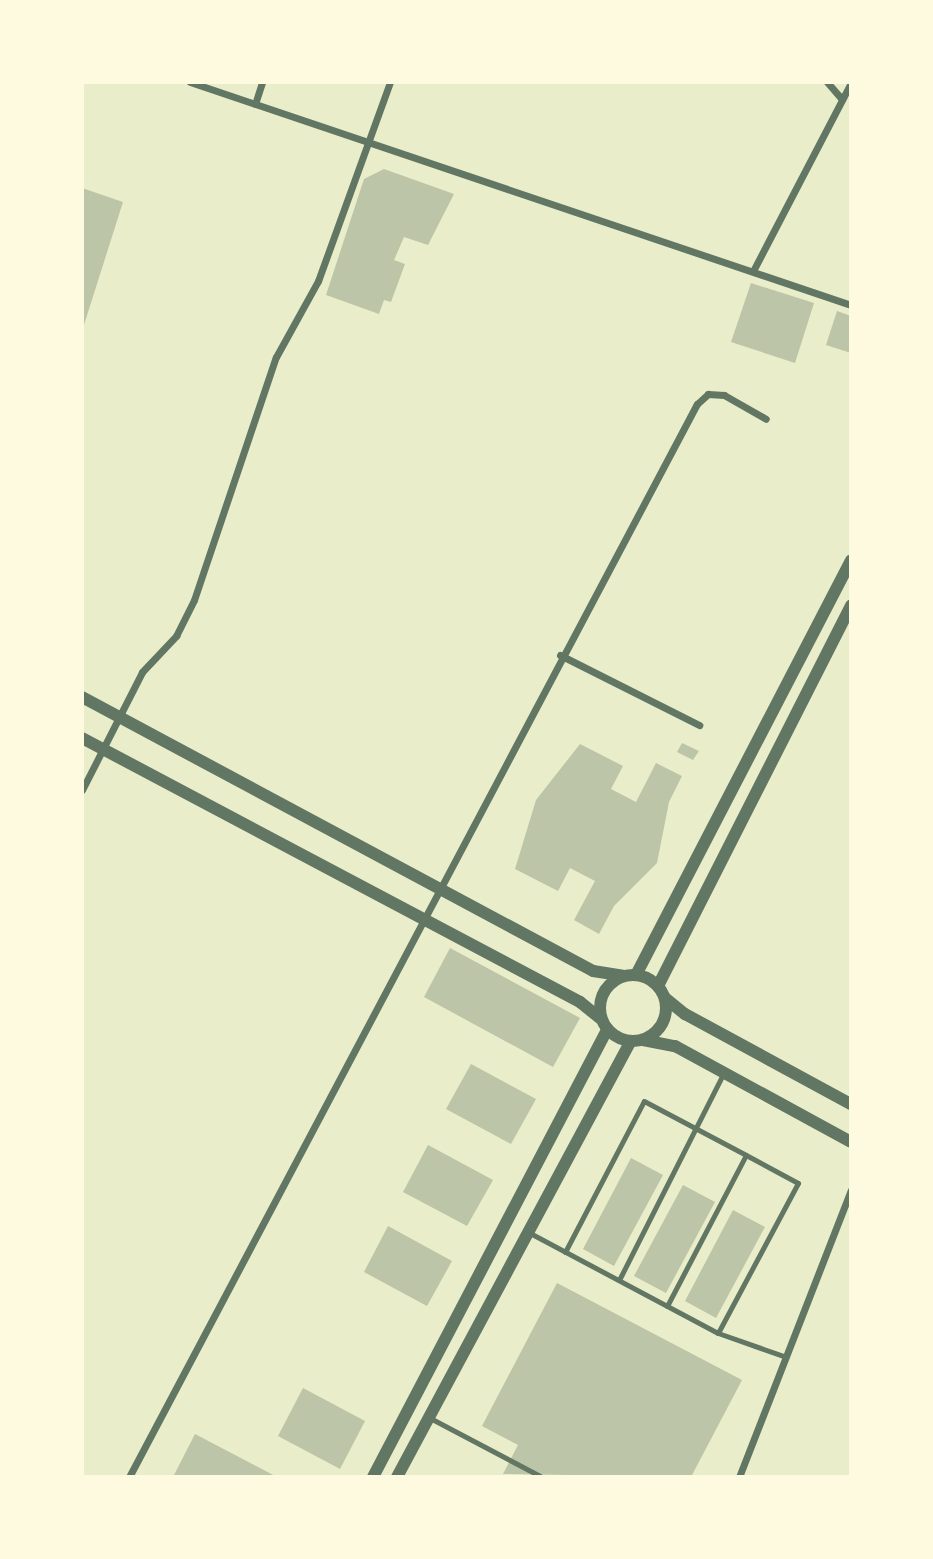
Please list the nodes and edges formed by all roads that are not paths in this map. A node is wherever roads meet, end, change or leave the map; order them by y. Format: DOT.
graph roads {
  1 [pos="190,82"];
  2 [pos="262,82"];
  3 [pos="390,82"];
  4 [pos="827,82"];
  5 [pos="851,83"];
  6 [pos="842,99"];
  7 [pos="255,104"];
  8 [pos="367,142"];
  9 [pos="752,271"];
  10 [pos="851,305"];
  11 [pos="766,419"];
  12 [pos="851,560"];
  13 [pos="851,606"];
  14 [pos="560,655"];
  15 [pos="82,697"];
  16 [pos="121,715"];
  17 [pos="699,725"];
  18 [pos="82,738"];
  19 [pos="103,748"];
  20 [pos="82,790"];
  21 [pos="438,888"];
  22 [pos="423,918"];
  23 [pos="629,975"];
  24 [pos="662,992"];
  25 [pos="604,1024"];
  26 [pos="636,1041"];
  27 [pos="724,1073"];
  28 [pos="851,1104"];
  29 [pos="698,1130"];
  30 [pos="851,1142"];
  31 [pos="746,1155"];
  32 [pos="851,1190"];
  33 [pos="526,1230"];
  34 [pos="565,1252"];
  35 [pos="619,1280"];
  36 [pos="667,1306"];
  37 [pos="718,1333"];
  38 [pos="786,1357"];
  39 [pos="429,1417"];
  40 [pos="129,1477"];
  41 [pos="373,1477"];
  42 [pos="397,1477"];
  43 [pos="542,1477"];
  44 [pos="739,1477"];
  1 -- 7 [label="street"];
  2 -- 7 [label="street"];
  3 -- 8 [label="street"];
  4 -- 6 [label="street"];
  5 -- 6 [label="street"];
  6 -- 9 [label="street"];
  7 -- 8 [label="street"];
  8 -- 9 [label="street"];
  8 -- 16 [label="street"];
  9 -- 10 [label="street"];
  11 -- 14 [label="street"];
  12 -- 23 [label="street"];
  13 -- 24 [label="street"];
  14 -- 17 [label="street"];
  14 -- 21 [label="street"];
  15 -- 16 [label="street"];
  16 -- 19 [label="street"];
  16 -- 21 [label="street"];
  18 -- 19 [label="street"];
  19 -- 20 [label="street"];
  19 -- 22 [label="street"];
  21 -- 22 [label="street"];
  21 -- 23 [label="street"];
  22 -- 25 [label="street"];
  22 -- 40 [label="street"];
  23 -- 24 [label="street"];
  23 -- 25 [label="street"];
  24 -- 26 [label="street"];
  24 -- 28 [label="street"];
  25 -- 26 [label="street"];
  25 -- 41 [label="street"];
  26 -- 27 [label="street"];
  26 -- 33 [label="street"];
  27 -- 29 [label="lane"];
  27 -- 30 [label="street"];
  29 -- 31 [label="lane"];
  29 -- 34 [label="lane"];
  29 -- 35 [label="lane"];
  31 -- 36 [label="lane"];
  31 -- 37 [label="lane"];
  32 -- 38 [label="street"];
  33 -- 34 [label="lane"];
  33 -- 39 [label="street"];
  34 -- 35 [label="lane"];
  35 -- 36 [label="lane"];
  36 -- 37 [label="lane"];
  37 -- 38 [label="lane"];
  38 -- 44 [label="street"];
  39 -- 42 [label="street"];
  39 -- 43 [label="lane"];
}
